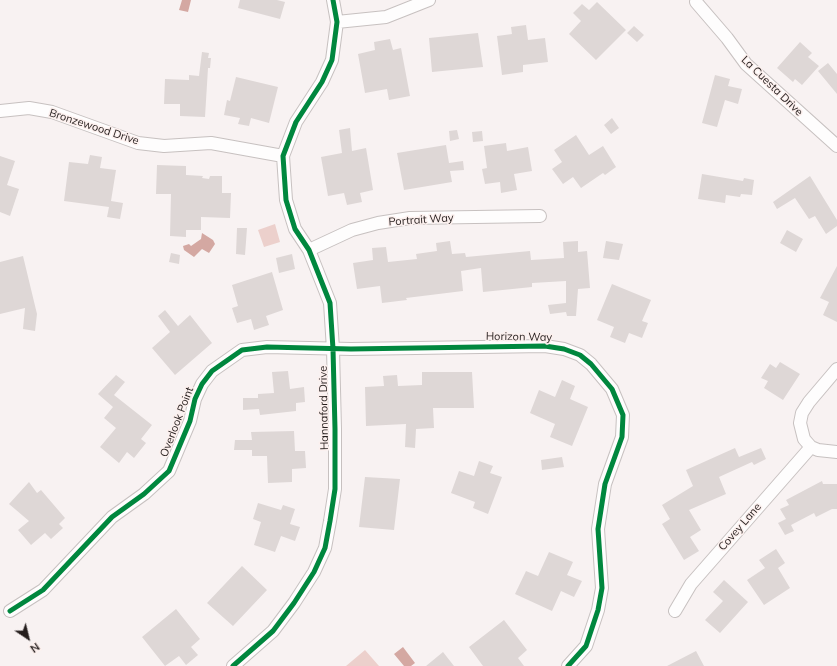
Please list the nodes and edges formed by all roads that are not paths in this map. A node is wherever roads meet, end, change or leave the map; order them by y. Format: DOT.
graph roads {
  1 [pos="333,0"];
  2 [pos="429,0"];
  3 [pos="696,2"];
  4 [pos="337,22"];
  5 [pos="0,111"];
  6 [pos="837,146"];
  7 [pos="283,156"];
  8 [pos="540,216"];
  9 [pos="309,250"];
  10 [pos="333,349"];
  11 [pos="837,370"];
  12 [pos="811,447"];
  13 [pos="837,452"];
  14 [pos="10,611"];
  15 [pos="675,611"];
  16 [pos="233,665"];
  17 [pos="568,666"];
  1 -- 4 [label="street, Hannaford Drive"];
  2 -- 4 [label="street"];
  3 -- 6 [label="street, La Cuesta Drive"];
  4 -- 7 [label="street, Hannaford Drive"];
  5 -- 7 [label="street, Bronzewood Drive"];
  7 -- 9 [label="street, Hannaford Drive"];
  8 -- 9 [label="street, Portrait Way"];
  9 -- 10 [label="street, Hannaford Drive"];
  10 -- 14 [label="street, Overlook Point"];
  10 -- 16 [label="street, Hannaford Drive"];
  10 -- 17 [label="street, Horizon Way"];
  11 -- 12 [label="street"];
  12 -- 13 [label="street"];
  12 -- 15 [label="street, Covey Lane"];
}
